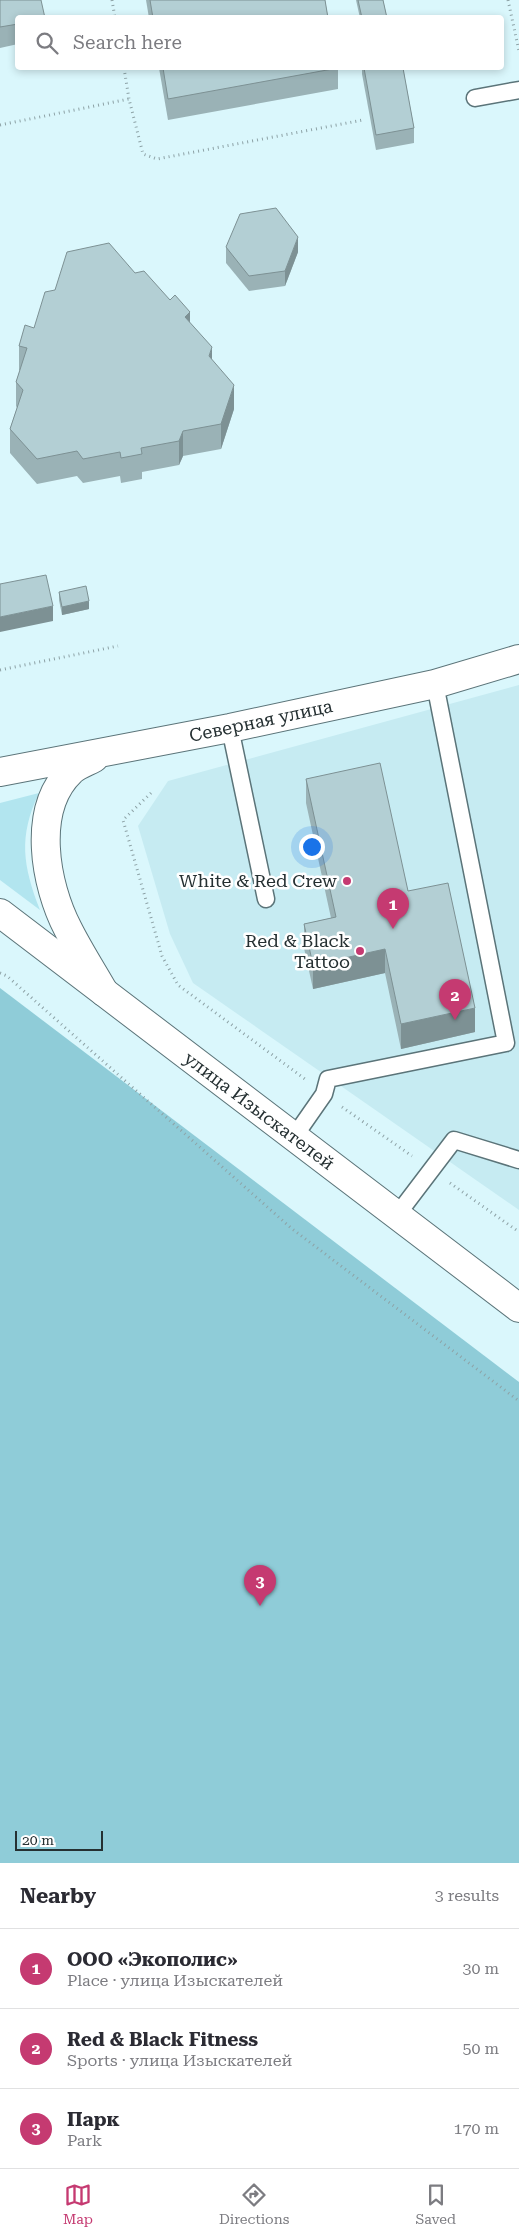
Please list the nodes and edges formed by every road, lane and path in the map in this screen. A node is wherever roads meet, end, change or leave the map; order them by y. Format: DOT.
graph roads {
  1 [pos="112,0"];
  2 [pos="508,0"];
  3 [pos="114,15"];
  4 [pos="519,51"];
  5 [pos="124,70"];
  6 [pos="519,90"];
  7 [pos="475,98"];
  8 [pos="129,99"];
  9 [pos="363,120"];
  10 [pos="0,125"];
  11 [pos="118,646"];
  12 [pos="519,659"];
  13 [pos="0,670"];
  14 [pos="435,684"];
  15 [pos="230,728"];
  16 [pos="103,753"];
  17 [pos="0,772"];
  18 [pos="151,793"];
  19 [pos="266,899"];
  20 [pos="0,913"];
  21 [pos="0,972"];
  22 [pos="104,992"];
  23 [pos="324,1094"];
  24 [pos="294,1137"];
  25 [pos="519,1160"];
  26 [pos="432,1171"];
  27 [pos="397,1215"];
  28 [pos="519,1232"];
  29 [pos="519,1308"];
  30 [pos="519,1401"];
  1 -- 3 [label="path"];
  2 -- 4 [label="path"];
  5 -- 8 [label="path"];
  6 -- 7 [label="lane"];
  8 -- 9 [label="path"];
  8 -- 10 [label="path"];
  11 -- 13 [label="path"];
  12 -- 14 [label="street, Северная улица"];
  14 -- 15 [label="street, Северная улица"];
  14 -- 23 [label="lane"];
  15 -- 16 [label="street, Северная улица"];
  15 -- 19 [label="lane"];
  16 -- 17 [label="street, Северная улица"];
  16 -- 22 [label="street"];
  18 -- 23 [label="path"];
  20 -- 22 [label="street, улица Изыскателей"];
  21 -- 30 [label="path"];
  22 -- 24 [label="street, улица Изыскателей"];
  23 -- 24 [label="lane"];
  23 -- 26 [label="path"];
  24 -- 27 [label="street, улица Изыскателей"];
  25 -- 26 [label="lane"];
  26 -- 27 [label="lane"];
  26 -- 28 [label="path"];
  27 -- 29 [label="street, улица Изыскателей"];
}
